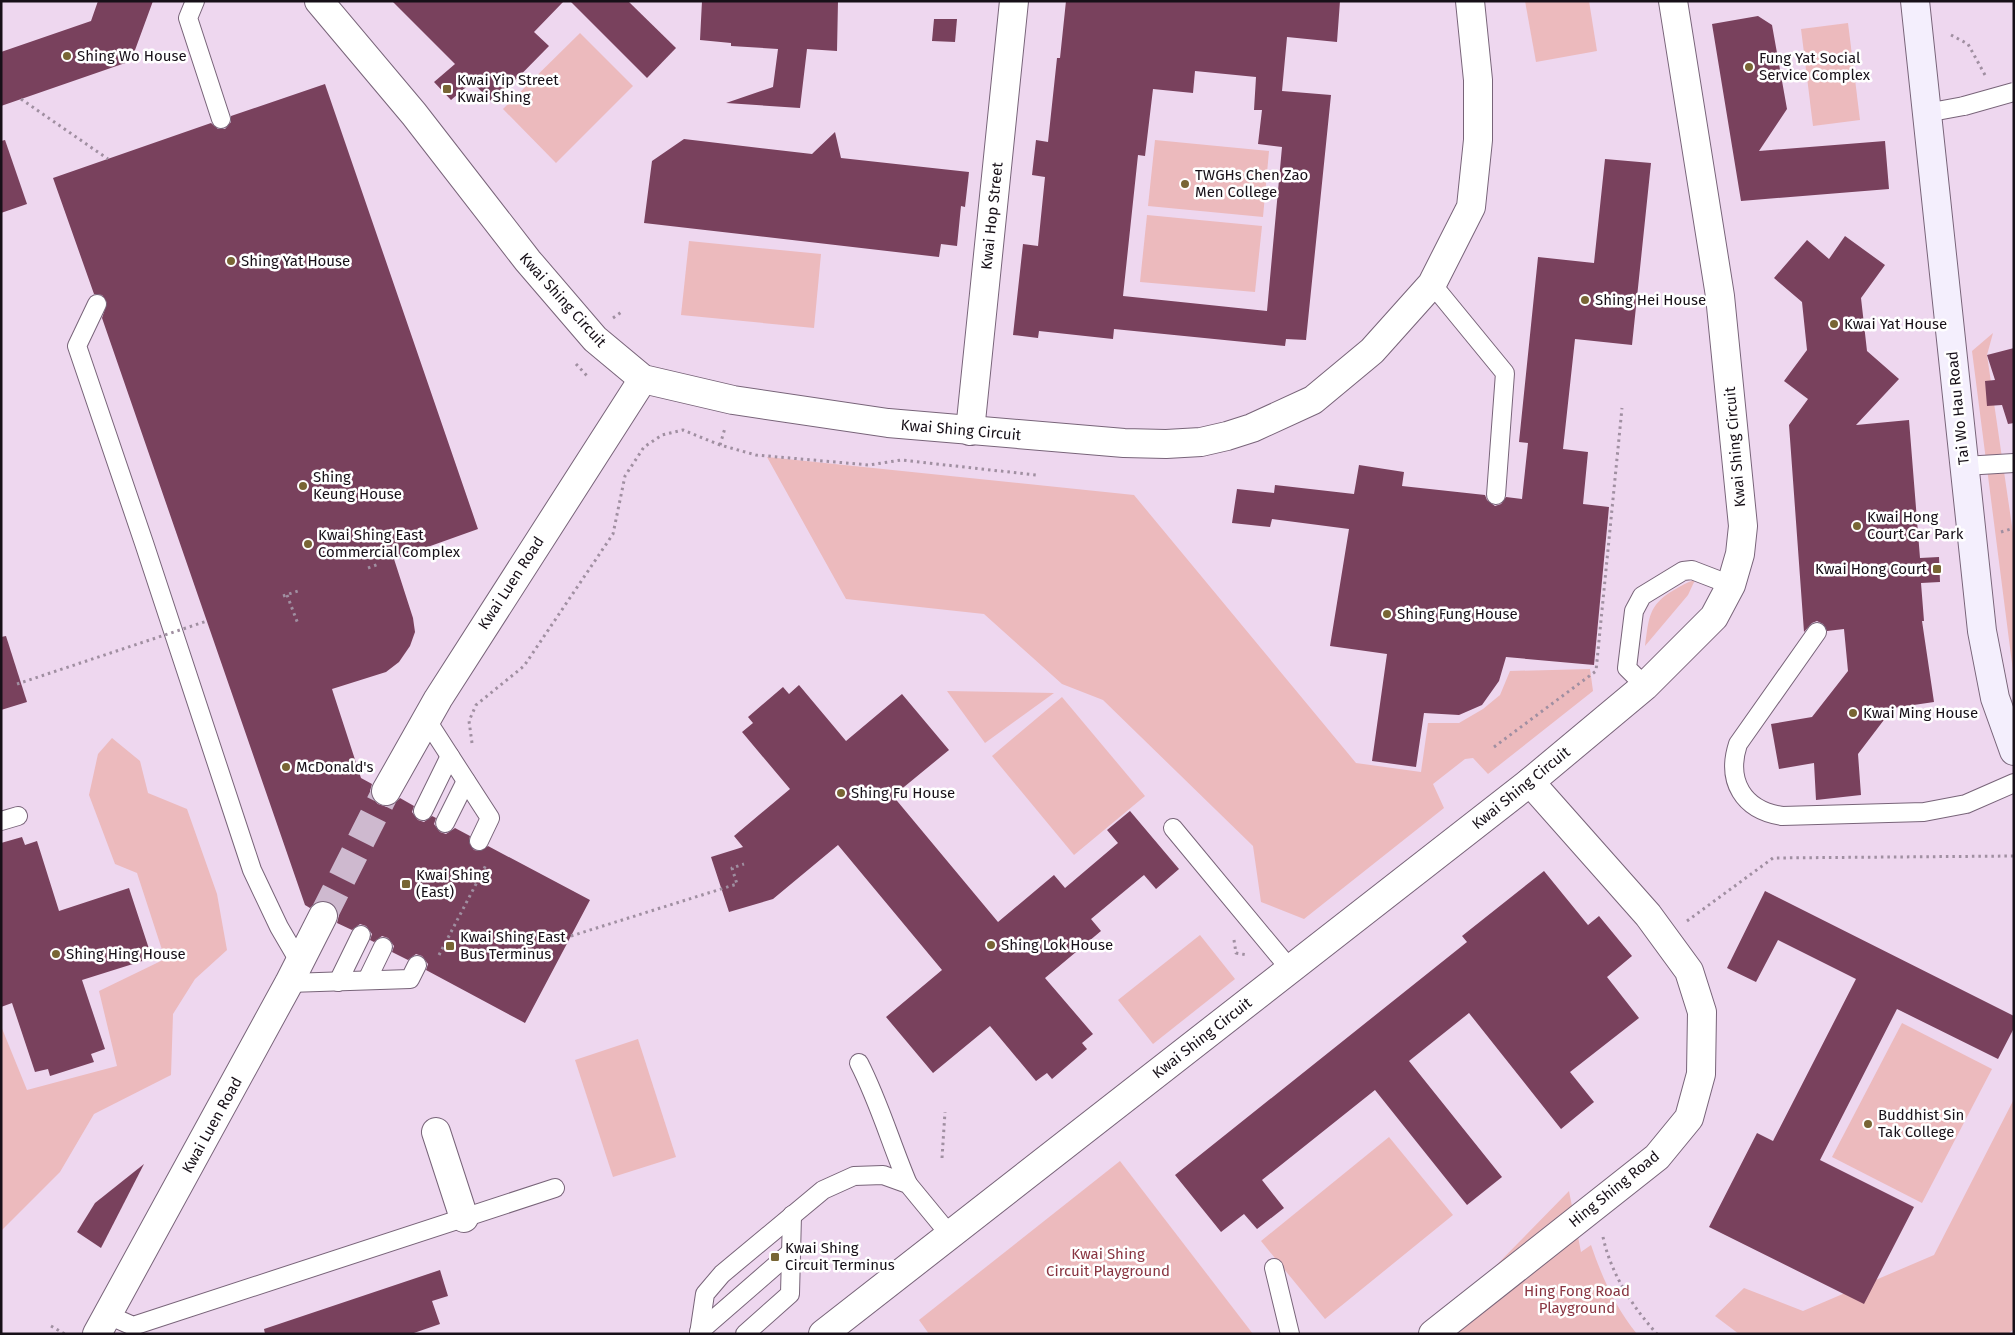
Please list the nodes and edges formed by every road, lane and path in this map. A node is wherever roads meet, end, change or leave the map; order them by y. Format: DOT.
graph roads {
  1 [pos="195,1"];
  2 [pos="319,1"];
  3 [pos="1014,1"];
  4 [pos="1470,1"];
  5 [pos="1673,1"];
  6 [pos="1915,1"];
  7 [pos="2014,92"];
  8 [pos="21,99"];
  9 [pos="1926,113"];
  10 [pos="221,120"];
  11 [pos="108,159"];
  12 [pos="1432,284"];
  13 [pos="97,304"];
  14 [pos="623,311"];
  15 [pos="615,315"];
  16 [pos="572,358"];
  17 [pos="589,378"];
  18 [pos="643,378"];
  19 [pos="1622,408"];
  20 [pos="970,431"];
  21 [pos="2014,463"];
  22 [pos="1964,466"];
  23 [pos="1036,475"];
  24 [pos="1496,495"];
  25 [pos="2014,528"];
  26 [pos="2002,532"];
  27 [pos="379,564"];
  28 [pos="368,568"];
  29 [pos="1731,585"];
  30 [pos="298,591"];
  31 [pos="207,621"];
  32 [pos="298,624"];
  33 [pos="1817,632"];
  34 [pos="17,684"];
  35 [pos="1645,686"];
  36 [pos="426,718"];
  37 [pos="1494,747"];
  38 [pos="475,749"];
  39 [pos="2014,751"];
  40 [pos="450,756"];
  41 [pos="466,781"];
  42 [pos="1530,782"];
  43 [pos="2014,783"];
  44 [pos="386,791"];
  45 [pos="423,810"];
  46 [pos="445,823"];
  47 [pos="1173,828"];
  48 [pos="479,841"];
  49 [pos="2014,856"];
  50 [pos="491,858"];
  51 [pos="744,864"];
  52 [pos="324,916"];
  53 [pos="1693,916"];
  54 [pos="361,935"];
  55 [pos="571,936"];
  56 [pos="383,947"];
  57 [pos="438,956"];
  58 [pos="417,965"];
  59 [pos="1290,969"];
  60 [pos="295,973"];
  61 [pos="367,980"];
  62 [pos="338,982"];
  63 [pos="859,1064"];
  64 [pos="945,1112"];
  65 [pos="436,1132"];
  66 [pos="942,1158"];
  67 [pos="908,1184"];
  68 [pos="555,1188"];
  69 [pos="792,1215"];
  70 [pos="464,1218"];
  71 [pos="950,1235"];
  72 [pos="1605,1245"];
  73 [pos="791,1252"];
  74 [pos="1274,1268"];
  75 [pos="103,1324"];
  76 [pos="51,1326"];
  77 [pos="699,1333"];
  78 [pos="66,1334"];
  79 [pos="745,1334"];
  80 [pos="823,1334"];
  81 [pos="1290,1334"];
  82 [pos="1433,1334"];
  83 [pos="1657,1334"];
  1 -- 10 [label="lane"];
  2 -- 18 [label="street, Kwai Shing Circuit"];
  3 -- 20 [label="street, Kwai Hop Street"];
  4 -- 12 [label="street, Kwai Shing Circuit"];
  5 -- 29 [label="street, Kwai Shing Circuit"];
  6 -- 9 [label="main road, Tai Wo Hau Road"];
  7 -- 9 [label="lane, bridge"];
  8 -- 11 [label="path"];
  9 -- 22 [label="main road, Tai Wo Hau Road"];
  12 -- 20 [label="street, Kwai Shing Circuit"];
  12 -- 24 [label="lane"];
  13 -- 60 [label="lane"];
  14 -- 15 [label="path"];
  16 -- 17 [label="path"];
  18 -- 20 [label="street, Kwai Shing Circuit"];
  18 -- 36 [label="street, Kwai Luen Road"];
  19 -- 37 [label="path"];
  21 -- 22 [label="lane"];
  22 -- 39 [label="main road, Tai Wo Hau Road"];
  23 -- 38 [label="path"];
  25 -- 26 [label="path"];
  27 -- 28 [label="path"];
  29 -- 35 [label="street, Kwai Shing Circuit"];
  29 -- 35 [label="lane"];
  30 -- 32 [label="path"];
  31 -- 34 [label="path, bridge"];
  33 -- 43 [label="lane"];
  35 -- 42 [label="street, Kwai Shing Circuit"];
  36 -- 40 [label="lane"];
  36 -- 44 [label="street, Kwai Luen Road"];
  40 -- 41 [label="lane"];
  40 -- 45 [label="lane"];
  41 -- 46 [label="lane"];
  41 -- 48 [label="lane"];
  42 -- 59 [label="street, Kwai Shing Circuit"];
  42 -- 82 [label="street, Hing Shing Road"];
  47 -- 59 [label="lane"];
  49 -- 53 [label="path"];
  50 -- 57 [label="path"];
  51 -- 55 [label="path"];
  52 -- 60 [label="street, Kwai Luen Road"];
  54 -- 62 [label="lane"];
  56 -- 61 [label="lane"];
  58 -- 61 [label="lane"];
  59 -- 71 [label="street, Kwai Shing Circuit"];
  60 -- 62 [label="lane"];
  60 -- 75 [label="street, Kwai Luen Road"];
  61 -- 62 [label="lane"];
  63 -- 67 [label="lane"];
  64 -- 66 [label="path"];
  65 -- 70 [label="street"];
  67 -- 69 [label="lane"];
  67 -- 71 [label="lane"];
  68 -- 70 [label="lane"];
  69 -- 73 [label="lane"];
  69 -- 77 [label="lane"];
  70 -- 75 [label="lane"];
  71 -- 80 [label="street, Kwai Shing Circuit"];
  72 -- 83 [label="path"];
  73 -- 77 [label="lane"];
  73 -- 79 [label="lane"];
  74 -- 81 [label="lane"];
  76 -- 78 [label="path"];
}
